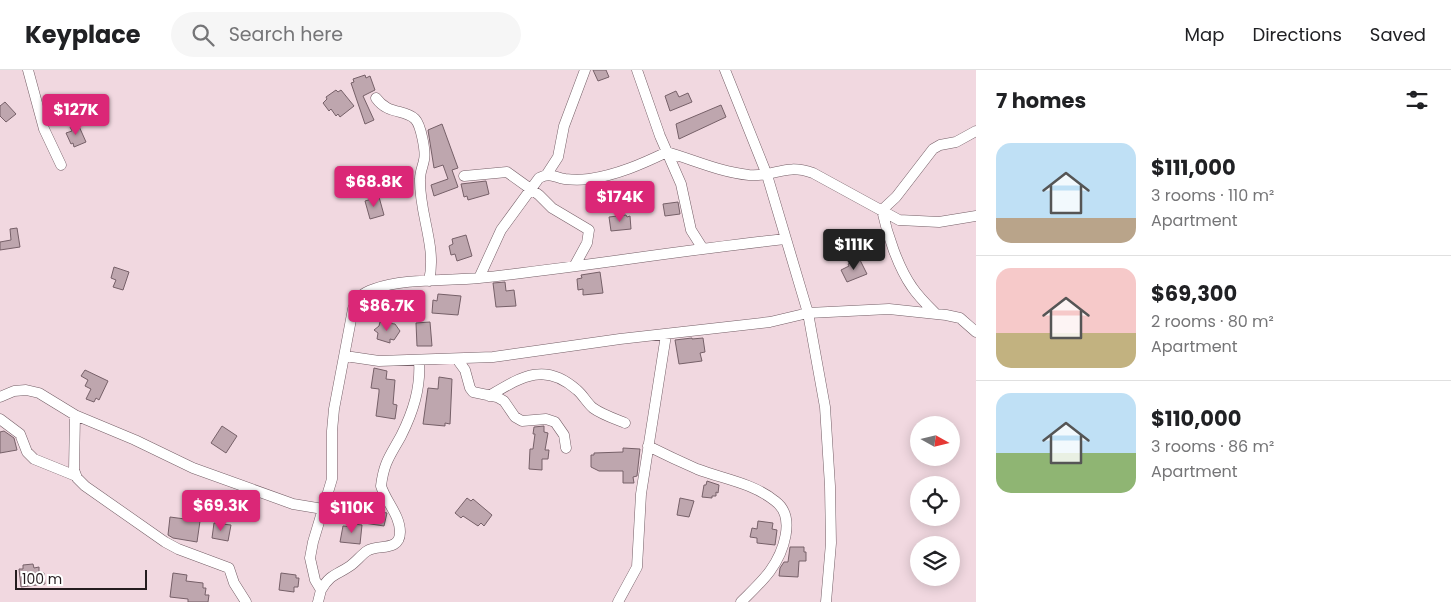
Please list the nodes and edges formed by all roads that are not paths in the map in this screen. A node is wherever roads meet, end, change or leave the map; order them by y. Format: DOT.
graph roads {
  1 [pos="28,70"];
  2 [pos="586,70"];
  3 [pos="637,70"];
  4 [pos="725,70"];
  5 [pos="376,98"];
  6 [pos="976,131"];
  7 [pos="667,152"];
  8 [pos="61,165"];
  9 [pos="547,174"];
  10 [pos="766,175"];
  11 [pos="464,176"];
  12 [pos="530,188"];
  13 [pos="882,210"];
  14 [pos="976,216"];
  15 [pos="785,239"];
  16 [pos="703,249"];
  17 [pos="575,265"];
  18 [pos="479,278"];
  19 [pos="429,281"];
  20 [pos="808,313"];
  21 [pos="935,314"];
  22 [pos="976,332"];
  23 [pos="666,335"];
  24 [pos="345,356"];
  25 [pos="457,359"];
  26 [pos="419,360"];
  27 [pos="489,396"];
  28 [pos="0,398"];
  29 [pos="75,415"];
  30 [pos="0,418"];
  31 [pos="625,423"];
  32 [pos="648,446"];
  33 [pos="566,448"];
  34 [pos="76,476"];
  35 [pos="323,508"];
  36 [pos="321,590"];
  37 [pos="246,602"];
  38 [pos="318,602"];
  39 [pos="618,602"];
  40 [pos="741,602"];
  41 [pos="826,602"];
  1 -- 8 [label="street"];
  2 -- 9 [label="street"];
  3 -- 7 [label="street"];
  4 -- 10 [label="street"];
  5 -- 19 [label="street"];
  6 -- 13 [label="street"];
  7 -- 9 [label="street"];
  7 -- 10 [label="street"];
  7 -- 16 [label="street"];
  9 -- 12 [label="street"];
  10 -- 13 [label="street"];
  10 -- 15 [label="street"];
  11 -- 12 [label="street"];
  12 -- 17 [label="street"];
  12 -- 18 [label="street"];
  13 -- 14 [label="street"];
  13 -- 21 [label="street"];
  15 -- 16 [label="street"];
  15 -- 20 [label="street"];
  16 -- 17 [label="street"];
  17 -- 18 [label="street"];
  18 -- 19 [label="street"];
  19 -- 24 [label="street"];
  20 -- 21 [label="street"];
  20 -- 23 [label="street"];
  20 -- 41 [label="street"];
  21 -- 22 [label="street"];
  23 -- 25 [label="street"];
  23 -- 32 [label="street"];
  24 -- 26 [label="street"];
  24 -- 35 [label="street"];
  25 -- 26 [label="street"];
  25 -- 27 [label="street"];
  26 -- 36 [label="street"];
  27 -- 31 [label="street"];
  27 -- 33 [label="street"];
  28 -- 29 [label="street"];
  29 -- 34 [label="street"];
  29 -- 35 [label="street"];
  30 -- 34 [label="street"];
  32 -- 39 [label="street"];
  32 -- 40 [label="street"];
  34 -- 37 [label="street"];
  35 -- 36 [label="street"];
  36 -- 38 [label="street"];
}
